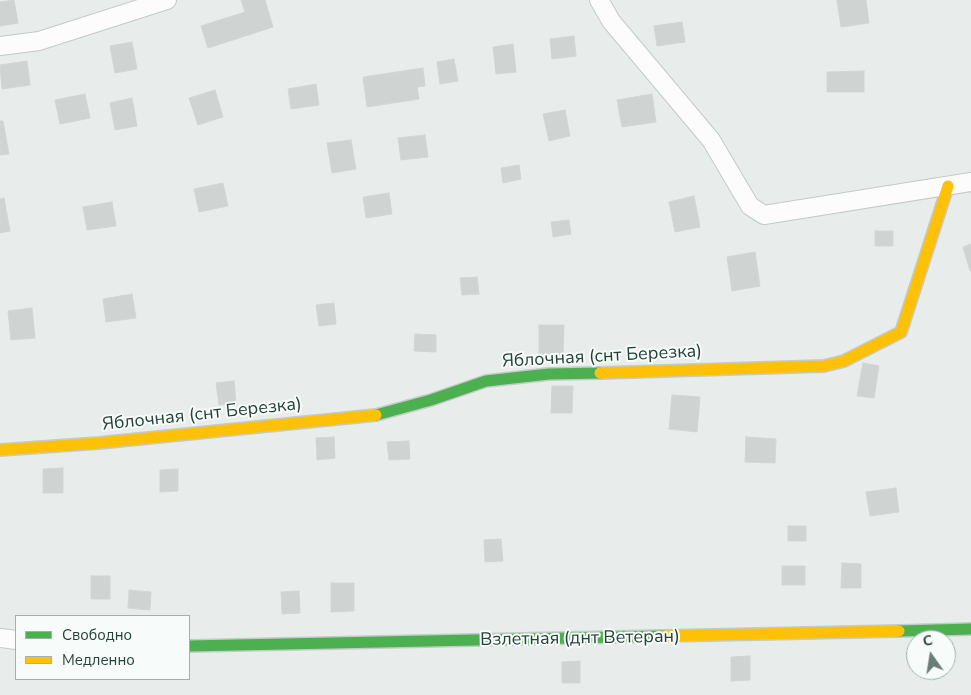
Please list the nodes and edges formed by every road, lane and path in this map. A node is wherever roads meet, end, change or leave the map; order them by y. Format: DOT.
graph roads {
  1 [pos="167,0"];
  2 [pos="599,0"];
  3 [pos="0,46"];
  4 [pos="971,182"];
  5 [pos="948,186"];
  6 [pos="0,450"];
  7 [pos="971,629"];
  8 [pos="0,638"];
  9 [pos="15,640"];
  10 [pos="190,646"];
  1 -- 3 [label="street"];
  2 -- 5 [label="street"];
  4 -- 5 [label="street"];
  5 -- 6 [label="street, Яблочная (снт Березка)"];
  7 -- 10 [label="street, Взлетная (днт Ветеран)"];
  8 -- 9 [label="street"];
}
